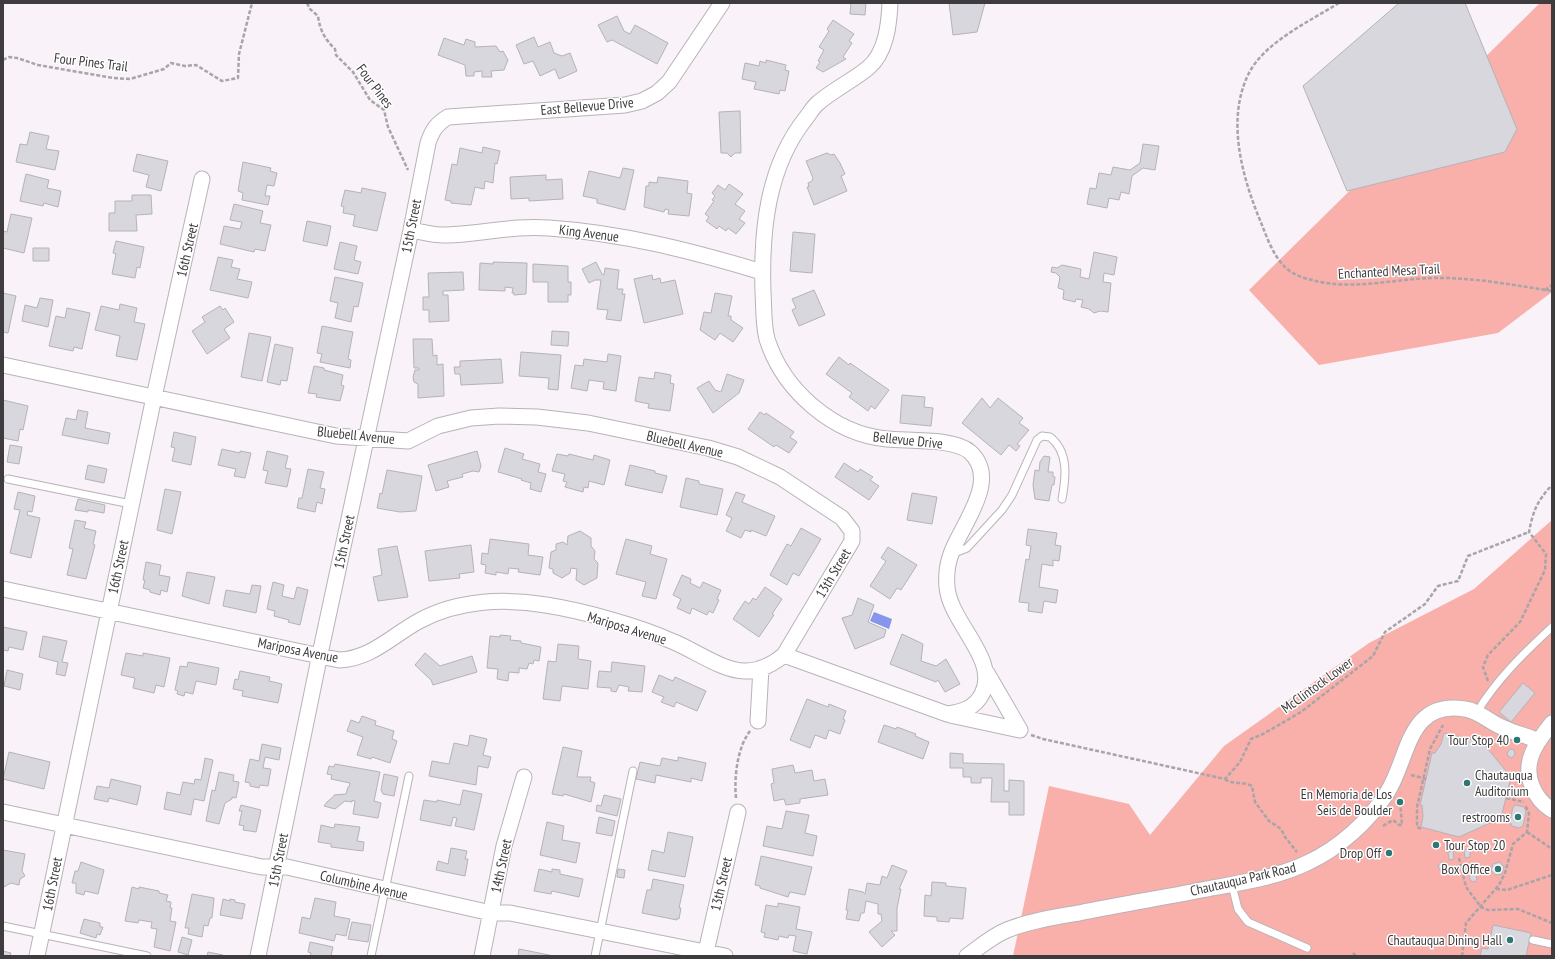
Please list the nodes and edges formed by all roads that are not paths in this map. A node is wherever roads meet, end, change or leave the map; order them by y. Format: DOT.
graph roads {
  1 [pos="722,3"];
  2 [pos="890,3"];
  3 [pos="432,130"];
  4 [pos="202,179"];
  5 [pos="411,230"];
  6 [pos="762,272"];
  7 [pos="3,365"];
  8 [pos="154,397"];
  9 [pos="366,439"];
  10 [pos="8,479"];
  11 [pos="1062,499"];
  12 [pos="131,504"];
  13 [pos="852,531"];
  14 [pos="950,555"];
  15 [pos="3,589"];
  16 [pos="109,612"];
  17 [pos="1552,627"];
  18 [pos="320,654"];
  19 [pos="784,656"];
  20 [pos="761,668"];
  21 [pos="987,673"];
  22 [pos="1477,712"];
  23 [pos="947,714"];
  24 [pos="758,721"];
  25 [pos="1552,723"];
  26 [pos="1539,740"];
  27 [pos="633,771"];
  28 [pos="409,776"];
  29 [pos="524,777"];
  30 [pos="1552,810"];
  31 [pos="3,812"];
  32 [pos="738,812"];
  33 [pos="63,826"];
  34 [pos="277,867"];
  35 [pos="1232,885"];
  36 [pos="385,890"];
  37 [pos="491,913"];
  38 [pos="3,926"];
  39 [pos="600,931"];
  40 [pos="42,935"];
  41 [pos="1533,940"];
  42 [pos="1552,944"];
  43 [pos="1307,948"];
  44 [pos="706,954"];
  45 [pos="37,956"];
  46 [pos="147,956"];
  47 [pos="258,956"];
  48 [pos="371,956"];
  49 [pos="482,956"];
  50 [pos="595,956"];
  51 [pos="725,956"];
  52 [pos="967,956"];
  1 -- 3 [label="street, East Bellevue Drive"];
  2 -- 6 [label="street, Bellevue Drive"];
  3 -- 5 [label="street, 15th Street"];
  4 -- 8 [label="street, 16th Street"];
  5 -- 6 [label="street, King Avenue"];
  5 -- 9 [label="street, 15th Street"];
  6 -- 14 [label="street, Bellevue Drive"];
  7 -- 8 [label="street, Bluebell Avenue"];
  8 -- 9 [label="street, Bluebell Avenue"];
  8 -- 12 [label="street, 16th Street"];
  9 -- 13 [label="street, Bluebell Avenue"];
  9 -- 18 [label="street, 15th Street"];
  10 -- 12 [label="lane"];
  11 -- 14 [label="lane"];
  12 -- 16 [label="street, 16th Street"];
  13 -- 19 [label="street, 13th Street"];
  14 -- 21 [label="street, Bellevue Drive"];
  15 -- 16 [label="street, Mariposa Avenue"];
  16 -- 18 [label="street, Mariposa Avenue"];
  16 -- 33 [label="street, 16th Street"];
  17 -- 22 [label="lane"];
  18 -- 20 [label="street, Mariposa Avenue"];
  18 -- 34 [label="street, 15th Street"];
  19 -- 20 [label="street, Mariposa Avenue"];
  19 -- 23 [label="street"];
  20 -- 24 [label="street"];
  21 -- 23 [label="street"];
  21 -- 23 [label="street, Bellevue Drive"];
  22 -- 26 [label="street"];
  22 -- 35 [label="street, Chautauqua Park Road"];
  25 -- 26 [label="street"];
  26 -- 30 [label="street"];
  27 -- 39 [label="lane"];
  28 -- 36 [label="lane"];
  29 -- 37 [label="street, 14th Street"];
  31 -- 33 [label="street, Columbine Avenue"];
  32 -- 44 [label="street, 13th Street"];
  33 -- 34 [label="street, Columbine Avenue"];
  33 -- 40 [label="street, 16th Street"];
  34 -- 36 [label="street, Columbine Avenue"];
  34 -- 47 [label="street, 15th Street"];
  35 -- 43 [label="lane"];
  35 -- 52 [label="street, Chautauqua Park Road"];
  36 -- 37 [label="street, Columbine Avenue"];
  36 -- 48 [label="lane"];
  37 -- 39 [label="street, Columbine Avenue"];
  37 -- 49 [label="street, 14th Street"];
  38 -- 40 [label="lane"];
  39 -- 44 [label="street, Columbine Avenue"];
  39 -- 50 [label="lane"];
  40 -- 45 [label="street, 16th Street"];
  40 -- 46 [label="lane"];
  41 -- 42 [label="lane"];
  44 -- 51 [label="street, Columbine Avenue"];
}
